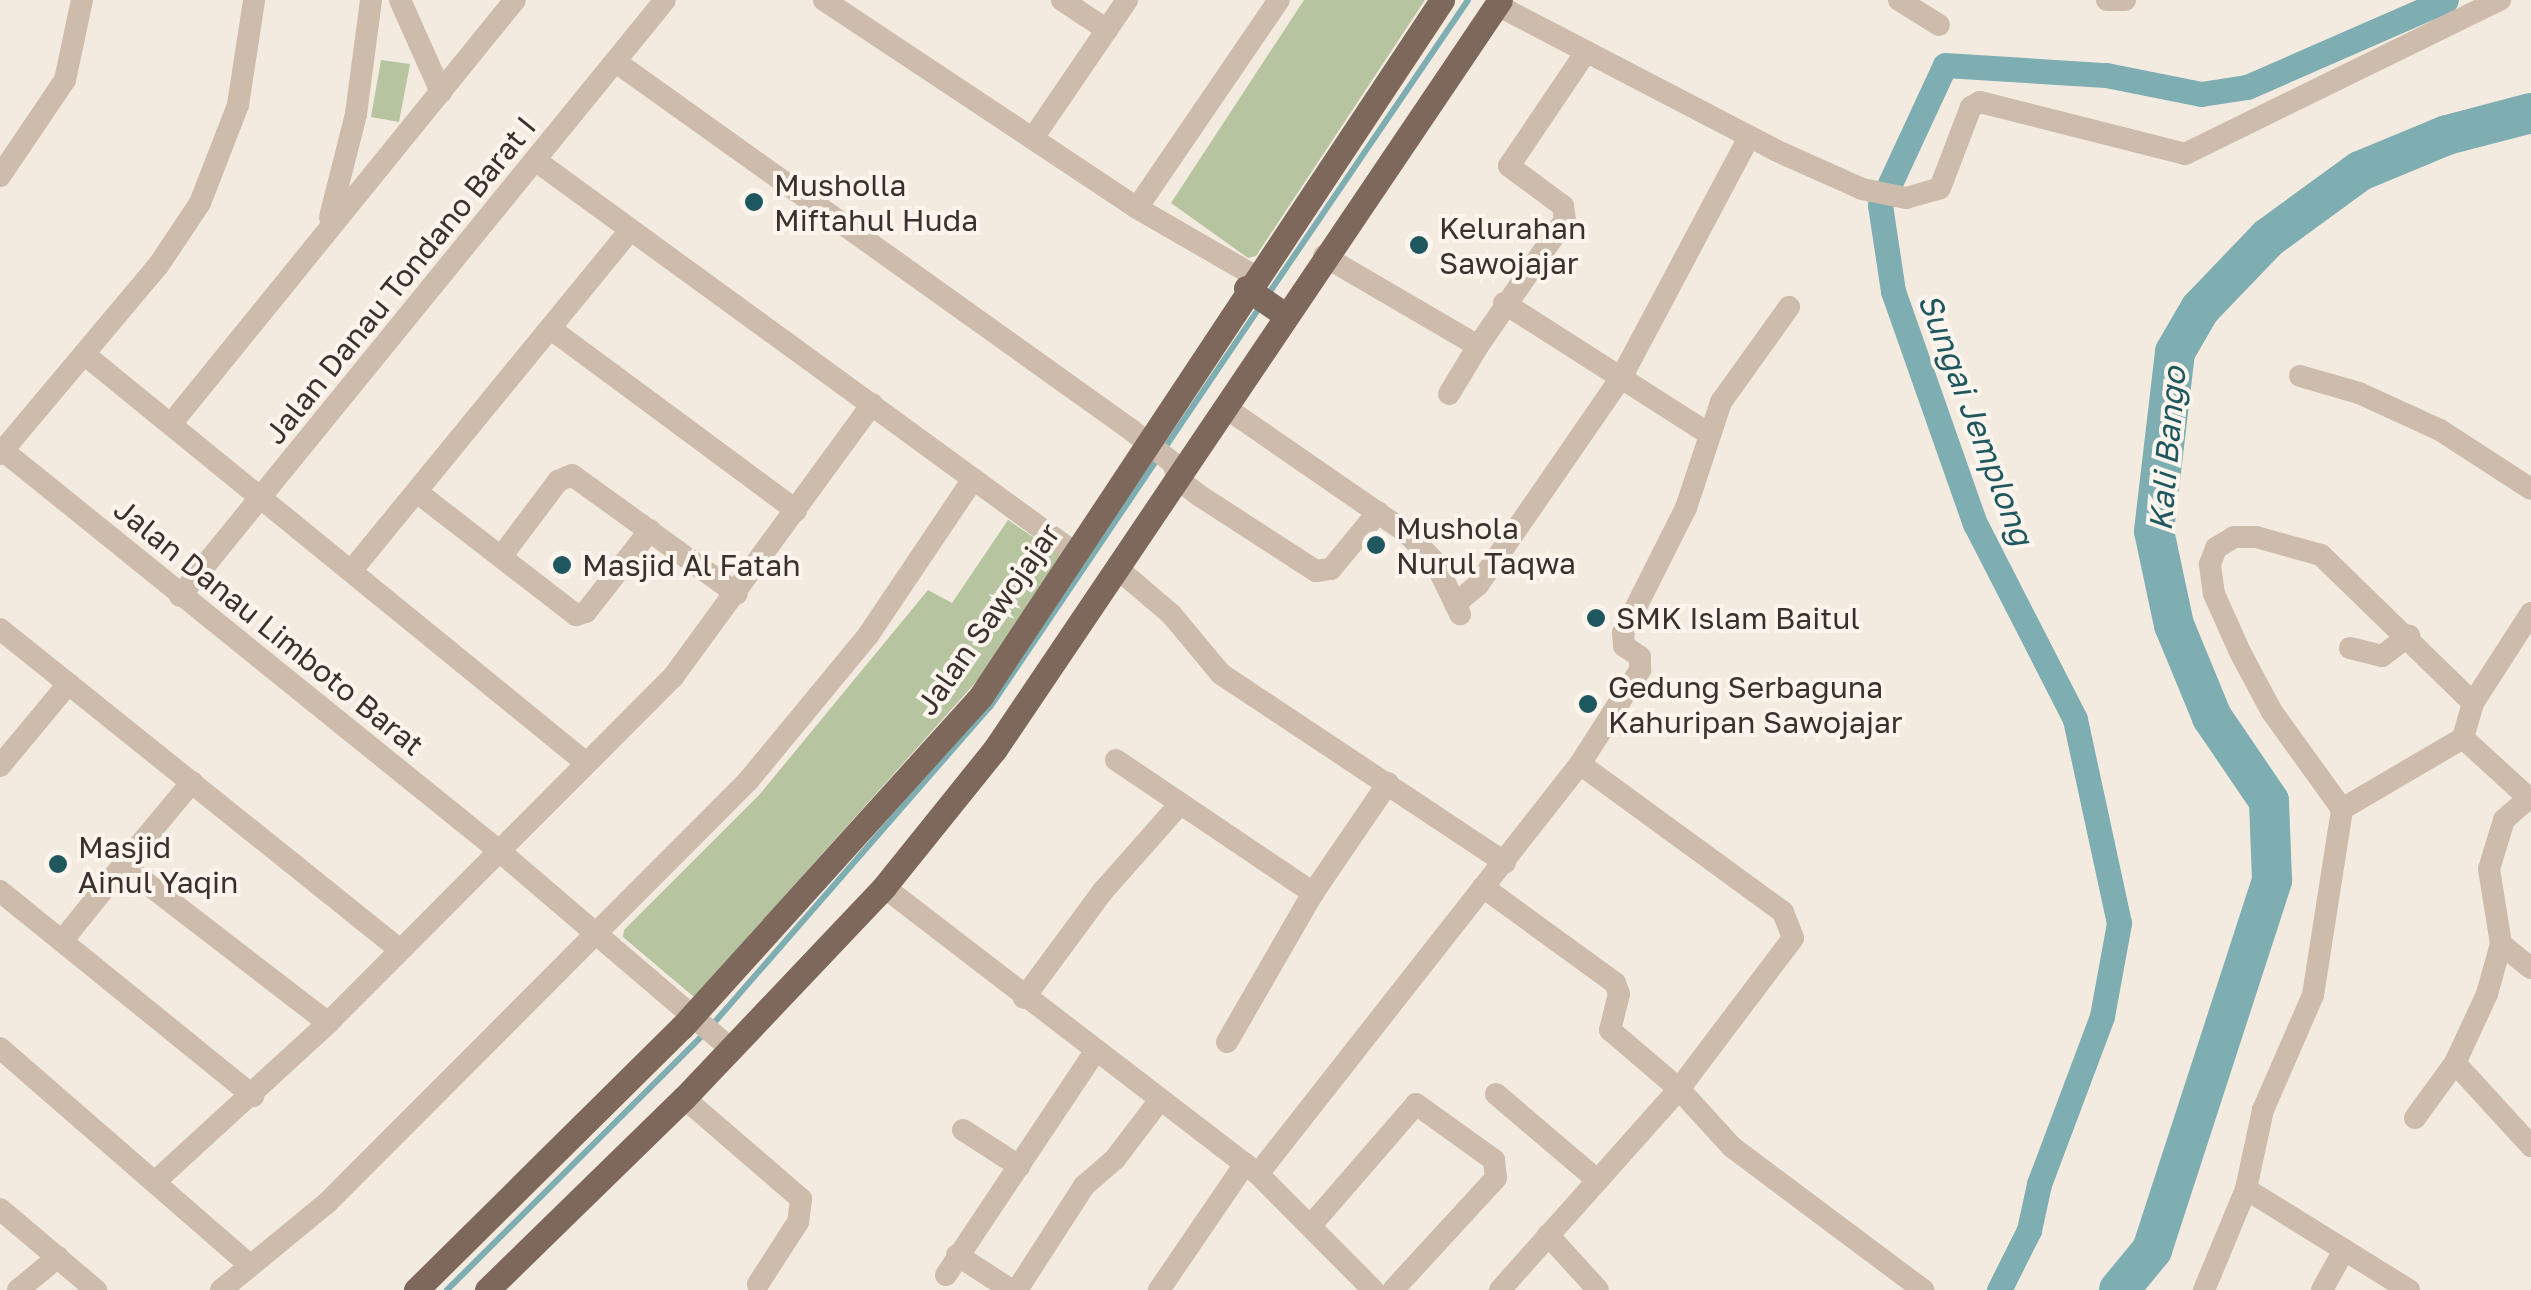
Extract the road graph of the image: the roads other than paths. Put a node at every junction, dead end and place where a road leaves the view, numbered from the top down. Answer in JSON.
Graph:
{"nodes":[{"id":1,"x":82,"y":0,"type":"edge"},
{"id":2,"x":254,"y":0,"type":"edge"},
{"id":3,"x":372,"y":0,"type":"edge"},
{"id":4,"x":400,"y":0,"type":"edge"},
{"id":5,"x":665,"y":0,"type":"edge"},
{"id":6,"x":824,"y":0,"type":"edge"},
{"id":7,"x":1062,"y":0,"type":"edge"},
{"id":8,"x":1127,"y":0,"type":"edge"},
{"id":9,"x":1279,"y":0,"type":"edge"},
{"id":10,"x":1442,"y":0,"type":"edge"},
{"id":11,"x":1899,"y":0,"type":"edge"},
{"id":12,"x":2107,"y":0,"type":"edge"},
{"id":13,"x":2125,"y":0,"type":"edge"},
{"id":14,"x":2500,"y":0,"type":"edge"},
{"id":15,"x":1498,"y":2,"type":"edge"},
{"id":16,"x":503,"y":6,"type":"edge"},
{"id":17,"x":1939,"y":25,"type":"dead end"},
{"id":18,"x":1106,"y":30,"type":"junction"},
{"id":19,"x":1586,"y":52,"type":"junction"},
{"id":20,"x":616,"y":62,"type":"junction"},
{"id":21,"x":440,"y":92,"type":"junction"},
{"id":22,"x":1750,"y":137,"type":"junction"},
{"id":23,"x":1033,"y":138,"type":"junction"},
{"id":24,"x":535,"y":160,"type":"junction"},
{"id":25,"x":0,"y":176,"type":"edge"},
{"id":26,"x":1138,"y":208,"type":"junction"},
{"id":27,"x":326,"y":230,"type":"junction"},
{"id":28,"x":630,"y":230,"type":"junction"},
{"id":29,"x":1324,"y":256,"type":"junction"},
{"id":30,"x":1264,"y":297,"type":"junction"},
{"id":31,"x":1504,"y":303,"type":"junction"},
{"id":32,"x":1789,"y":307,"type":"dead end"},
{"id":33,"x":550,"y":329,"type":"junction"},
{"id":34,"x":1478,"y":346,"type":"junction"},
{"id":35,"x":84,"y":354,"type":"junction"},
{"id":36,"x":2300,"y":376,"type":"dead end"},
{"id":37,"x":1621,"y":378,"type":"junction"},
{"id":38,"x":1449,"y":394,"type":"dead end"},
{"id":39,"x":872,"y":404,"type":"junction"},
{"id":40,"x":1226,"y":408,"type":"junction"},
{"id":41,"x":171,"y":424,"type":"junction"},
{"id":42,"x":1707,"y":433,"type":"junction"},
{"id":43,"x":1148,"y":445,"type":"junction"},
{"id":44,"x":1,"y":451,"type":"edge"},
{"id":45,"x":1175,"y":471,"type":"junction"},
{"id":46,"x":973,"y":479,"type":"junction"},
{"id":47,"x":2531,"y":488,"type":"edge"},
{"id":48,"x":418,"y":493,"type":"junction"},
{"id":49,"x":262,"y":496,"type":"junction"},
{"id":50,"x":796,"y":510,"type":"junction"},
{"id":51,"x":1378,"y":512,"type":"junction"},
{"id":52,"x":650,"y":530,"type":"junction"},
{"id":53,"x":1075,"y":553,"type":"junction"},
{"id":54,"x":501,"y":557,"type":"junction"},
{"id":55,"x":1118,"y":569,"type":"junction"},
{"id":56,"x":352,"y":570,"type":"junction"},
{"id":57,"x":737,"y":594,"type":"junction"},
{"id":58,"x":180,"y":596,"type":"junction"},
{"id":59,"x":1063,"y":608,"type":"junction"},
{"id":60,"x":2531,"y":614,"type":"edge"},
{"id":61,"x":0,"y":629,"type":"edge"},
{"id":62,"x":2408,"y":636,"type":"junction"},
{"id":63,"x":2350,"y":648,"type":"dead end"},
{"id":64,"x":68,"y":684,"type":"junction"},
{"id":65,"x":2473,"y":703,"type":"junction"},
{"id":66,"x":2463,"y":738,"type":"junction"},
{"id":67,"x":1116,"y":760,"type":"dead end"},
{"id":68,"x":585,"y":762,"type":"junction"},
{"id":69,"x":1580,"y":764,"type":"junction"},
{"id":70,"x":0,"y":766,"type":"edge"},
{"id":71,"x":192,"y":782,"type":"junction"},
{"id":72,"x":1388,"y":783,"type":"junction"},
{"id":73,"x":2530,"y":799,"type":"edge"},
{"id":74,"x":1180,"y":804,"type":"junction"},
{"id":75,"x":2342,"y":809,"type":"junction"},
{"id":76,"x":498,"y":850,"type":"junction"},
{"id":77,"x":1505,"y":863,"type":"junction"},
{"id":78,"x":123,"y":865,"type":"junction"},
{"id":79,"x":884,"y":887,"type":"junction"},
{"id":80,"x":1484,"y":887,"type":"junction"},
{"id":81,"x":0,"y":891,"type":"edge"},
{"id":82,"x":1313,"y":893,"type":"junction"},
{"id":83,"x":598,"y":934,"type":"junction"},
{"id":84,"x":62,"y":941,"type":"junction"},
{"id":85,"x":2501,"y":944,"type":"junction"},
{"id":86,"x":400,"y":949,"type":"junction"},
{"id":87,"x":2531,"y":968,"type":"edge"},
{"id":88,"x":1024,"y":998,"type":"junction"},
{"id":89,"x":328,"y":1023,"type":"junction"},
{"id":90,"x":711,"y":1030,"type":"junction"},
{"id":91,"x":1227,"y":1042,"type":"dead end"},
{"id":92,"x":0,"y":1048,"type":"edge"},
{"id":93,"x":1094,"y":1053,"type":"junction"},
{"id":94,"x":2454,"y":1063,"type":"junction"},
{"id":95,"x":1679,"y":1089,"type":"junction"},
{"id":96,"x":1496,"y":1094,"type":"dead end"},
{"id":97,"x":253,"y":1096,"type":"junction"},
{"id":98,"x":684,"y":1098,"type":"junction"},
{"id":99,"x":1159,"y":1101,"type":"junction"},
{"id":100,"x":2415,"y":1118,"type":"dead end"},
{"id":101,"x":963,"y":1130,"type":"dead end"},
{"id":102,"x":2531,"y":1146,"type":"edge"},
{"id":103,"x":1018,"y":1166,"type":"junction"},
{"id":104,"x":1251,"y":1168,"type":"junction"},
{"id":105,"x":158,"y":1179,"type":"junction"},
{"id":106,"x":1596,"y":1179,"type":"junction"},
{"id":107,"x":2246,"y":1189,"type":"junction"},
{"id":108,"x":0,"y":1210,"type":"edge"},
{"id":109,"x":1313,"y":1223,"type":"junction"},
{"id":110,"x":1548,"y":1235,"type":"junction"},
{"id":111,"x":2344,"y":1250,"type":"junction"},
{"id":112,"x":58,"y":1257,"type":"junction"},
{"id":113,"x":250,"y":1265,"type":"junction"},
{"id":114,"x":760,"y":1288,"type":"edge"},
{"id":115,"x":18,"y":1290,"type":"edge"},
{"id":116,"x":96,"y":1290,"type":"edge"},
{"id":117,"x":221,"y":1290,"type":"edge"},
{"id":118,"x":416,"y":1290,"type":"edge"},
{"id":119,"x":487,"y":1290,"type":"edge"},
{"id":120,"x":1014,"y":1290,"type":"edge"},
{"id":121,"x":1159,"y":1290,"type":"edge"},
{"id":122,"x":1373,"y":1290,"type":"edge"},
{"id":123,"x":1393,"y":1290,"type":"edge"},
{"id":124,"x":1500,"y":1290,"type":"edge"},
{"id":125,"x":1598,"y":1290,"type":"edge"},
{"id":126,"x":1923,"y":1290,"type":"edge"},
{"id":127,"x":2204,"y":1290,"type":"edge"},
{"id":128,"x":2322,"y":1290,"type":"edge"},
{"id":129,"x":2409,"y":1290,"type":"edge"}],
"edges":[{"from":1,"to":25,"type":"street"},
{"from":2,"to":35,"type":"street"},
{"from":3,"to":27,"type":"street"},
{"from":4,"to":21,"type":"street"},
{"from":5,"to":20,"type":"street","name":"Jalan Danau Tondano Barat I"},
{"from":6,"to":23,"type":"street"},
{"from":7,"to":18,"type":"street"},
{"from":8,"to":18,"type":"street"},
{"from":9,"to":26,"type":"street"},
{"from":10,"to":30,"type":"main road","name":"Jalan Sawojajar"},
{"from":11,"to":17,"type":"street"},
{"from":12,"to":13,"type":"street"},
{"from":14,"to":22,"type":"street"},
{"from":15,"to":19,"type":"street"},
{"from":15,"to":29,"type":"main road","name":"Jalan Sawojajar"},
{"from":16,"to":21,"type":"street"},
{"from":18,"to":23,"type":"street"},
{"from":19,"to":22,"type":"street"},
{"from":19,"to":31,"type":"street"},
{"from":20,"to":24,"type":"street","name":"Jalan Danau Tondano Barat I"},
{"from":20,"to":43,"type":"street"},
{"from":21,"to":27,"type":"street"},
{"from":22,"to":37,"type":"street"},
{"from":23,"to":26,"type":"street"},
{"from":24,"to":28,"type":"street"},
{"from":24,"to":49,"type":"street","name":"Jalan Danau Tondano Barat I"},
{"from":26,"to":30,"type":"street"},
{"from":27,"to":41,"type":"street"},
{"from":28,"to":33,"type":"street"},
{"from":28,"to":39,"type":"street"},
{"from":29,"to":30,"type":"main road","name":"Jalan Sawojajar"},
{"from":29,"to":34,"type":"street"},
{"from":30,"to":40,"type":"main road","name":"Jalan Sawojajar"},
{"from":30,"to":43,"type":"main road","name":"Jalan Sawojajar"},
{"from":31,"to":34,"type":"street"},
{"from":31,"to":37,"type":"street"},
{"from":32,"to":42,"type":"street"},
{"from":33,"to":48,"type":"street"},
{"from":33,"to":50,"type":"street"},
{"from":34,"to":38,"type":"street"},
{"from":35,"to":41,"type":"street"},
{"from":35,"to":44,"type":"street"},
{"from":36,"to":47,"type":"street"},
{"from":37,"to":42,"type":"street"},
{"from":37,"to":51,"type":"street"},
{"from":39,"to":46,"type":"street"},
{"from":39,"to":50,"type":"street"},
{"from":40,"to":45,"type":"main road","name":"Jalan Sawojajar"},
{"from":40,"to":51,"type":"street"},
{"from":41,"to":49,"type":"street"},
{"from":42,"to":69,"type":"street"},
{"from":43,"to":45,"type":"street"},
{"from":43,"to":53,"type":"main road","name":"Jalan Sawojajar"},
{"from":44,"to":58,"type":"street","name":"Jalan Danau Limboto Barat"},
{"from":45,"to":51,"type":"street"},
{"from":45,"to":55,"type":"main road","name":"Jalan Sawojajar"},
{"from":46,"to":53,"type":"street"},
{"from":46,"to":83,"type":"street"},
{"from":48,"to":54,"type":"street"},
{"from":48,"to":56,"type":"street"},
{"from":49,"to":56,"type":"street"},
{"from":49,"to":58,"type":"street","name":"Jalan Danau Tondano Barat I"},
{"from":50,"to":57,"type":"street"},
{"from":52,"to":54,"type":"street"},
{"from":52,"to":54,"type":"street"},
{"from":52,"to":57,"type":"street"},
{"from":53,"to":59,"type":"main road","name":"Jalan Sawojajar"},
{"from":55,"to":59,"type":"main road","name":"Jalan Sawojajar"},
{"from":55,"to":72,"type":"street"},
{"from":56,"to":68,"type":"street"},
{"from":57,"to":68,"type":"street"},
{"from":58,"to":76,"type":"street","name":"Jalan Danau Limboto Barat"},
{"from":59,"to":79,"type":"main road","name":"Jalan Sawojajar"},
{"from":59,"to":90,"type":"main road","name":"Jalan Sawojajar"},
{"from":60,"to":65,"type":"street"},
{"from":61,"to":64,"type":"street"},
{"from":62,"to":63,"type":"street"},
{"from":62,"to":65,"type":"street"},
{"from":62,"to":75,"type":"street"},
{"from":64,"to":70,"type":"street"},
{"from":64,"to":71,"type":"street"},
{"from":65,"to":66,"type":"street"},
{"from":66,"to":73,"type":"street"},
{"from":66,"to":75,"type":"street"},
{"from":67,"to":74,"type":"street"},
{"from":68,"to":76,"type":"street"},
{"from":69,"to":77,"type":"street"},
{"from":69,"to":95,"type":"street"},
{"from":71,"to":78,"type":"street"},
{"from":71,"to":86,"type":"street"},
{"from":72,"to":77,"type":"street"},
{"from":72,"to":82,"type":"street"},
{"from":73,"to":85,"type":"street"},
{"from":74,"to":82,"type":"street"},
{"from":74,"to":88,"type":"street"},
{"from":75,"to":107,"type":"street"},
{"from":76,"to":83,"type":"street","name":"Jalan Danau Limboto Barat"},
{"from":76,"to":86,"type":"street"},
{"from":77,"to":80,"type":"street"},
{"from":78,"to":84,"type":"street"},
{"from":78,"to":89,"type":"street"},
{"from":79,"to":88,"type":"street"},
{"from":79,"to":90,"type":"main road","name":"Jalan Sawojajar"},
{"from":80,"to":95,"type":"street"},
{"from":80,"to":104,"type":"street"},
{"from":81,"to":84,"type":"street"},
{"from":82,"to":91,"type":"street"},
{"from":83,"to":90,"type":"street","name":"Jalan Danau Limboto Barat"},
{"from":83,"to":113,"type":"street"},
{"from":84,"to":97,"type":"street"},
{"from":85,"to":87,"type":"street"},
{"from":85,"to":94,"type":"street"},
{"from":86,"to":89,"type":"street"},
{"from":88,"to":93,"type":"street"},
{"from":89,"to":97,"type":"street"},
{"from":90,"to":98,"type":"main road","name":"Jalan Sawojajar"},
{"from":90,"to":118,"type":"main road","name":"Jalan Sawojajar"},
{"from":92,"to":105,"type":"street"},
{"from":93,"to":99,"type":"street"},
{"from":93,"to":103,"type":"street"},
{"from":94,"to":100,"type":"street"},
{"from":94,"to":102,"type":"street"},
{"from":95,"to":106,"type":"street"},
{"from":95,"to":126,"type":"street"},
{"from":96,"to":106,"type":"street"},
{"from":97,"to":105,"type":"street"},
{"from":98,"to":114,"type":"street"},
{"from":98,"to":119,"type":"main road","name":"Jalan Sawojajar"},
{"from":99,"to":104,"type":"street"},
{"from":99,"to":120,"type":"street"},
{"from":101,"to":103,"type":"street"},
{"from":103,"to":120,"type":"street"},
{"from":104,"to":109,"type":"street"},
{"from":104,"to":121,"type":"street"},
{"from":105,"to":113,"type":"street"},
{"from":106,"to":110,"type":"street"},
{"from":107,"to":111,"type":"street"},
{"from":107,"to":127,"type":"street"},
{"from":108,"to":112,"type":"street"},
{"from":109,"to":122,"type":"street"},
{"from":109,"to":123,"type":"street"},
{"from":110,"to":124,"type":"street"},
{"from":110,"to":125,"type":"street"},
{"from":111,"to":128,"type":"street"},
{"from":111,"to":129,"type":"street"},
{"from":112,"to":115,"type":"street"},
{"from":112,"to":116,"type":"street"},
{"from":113,"to":117,"type":"street"}]}
